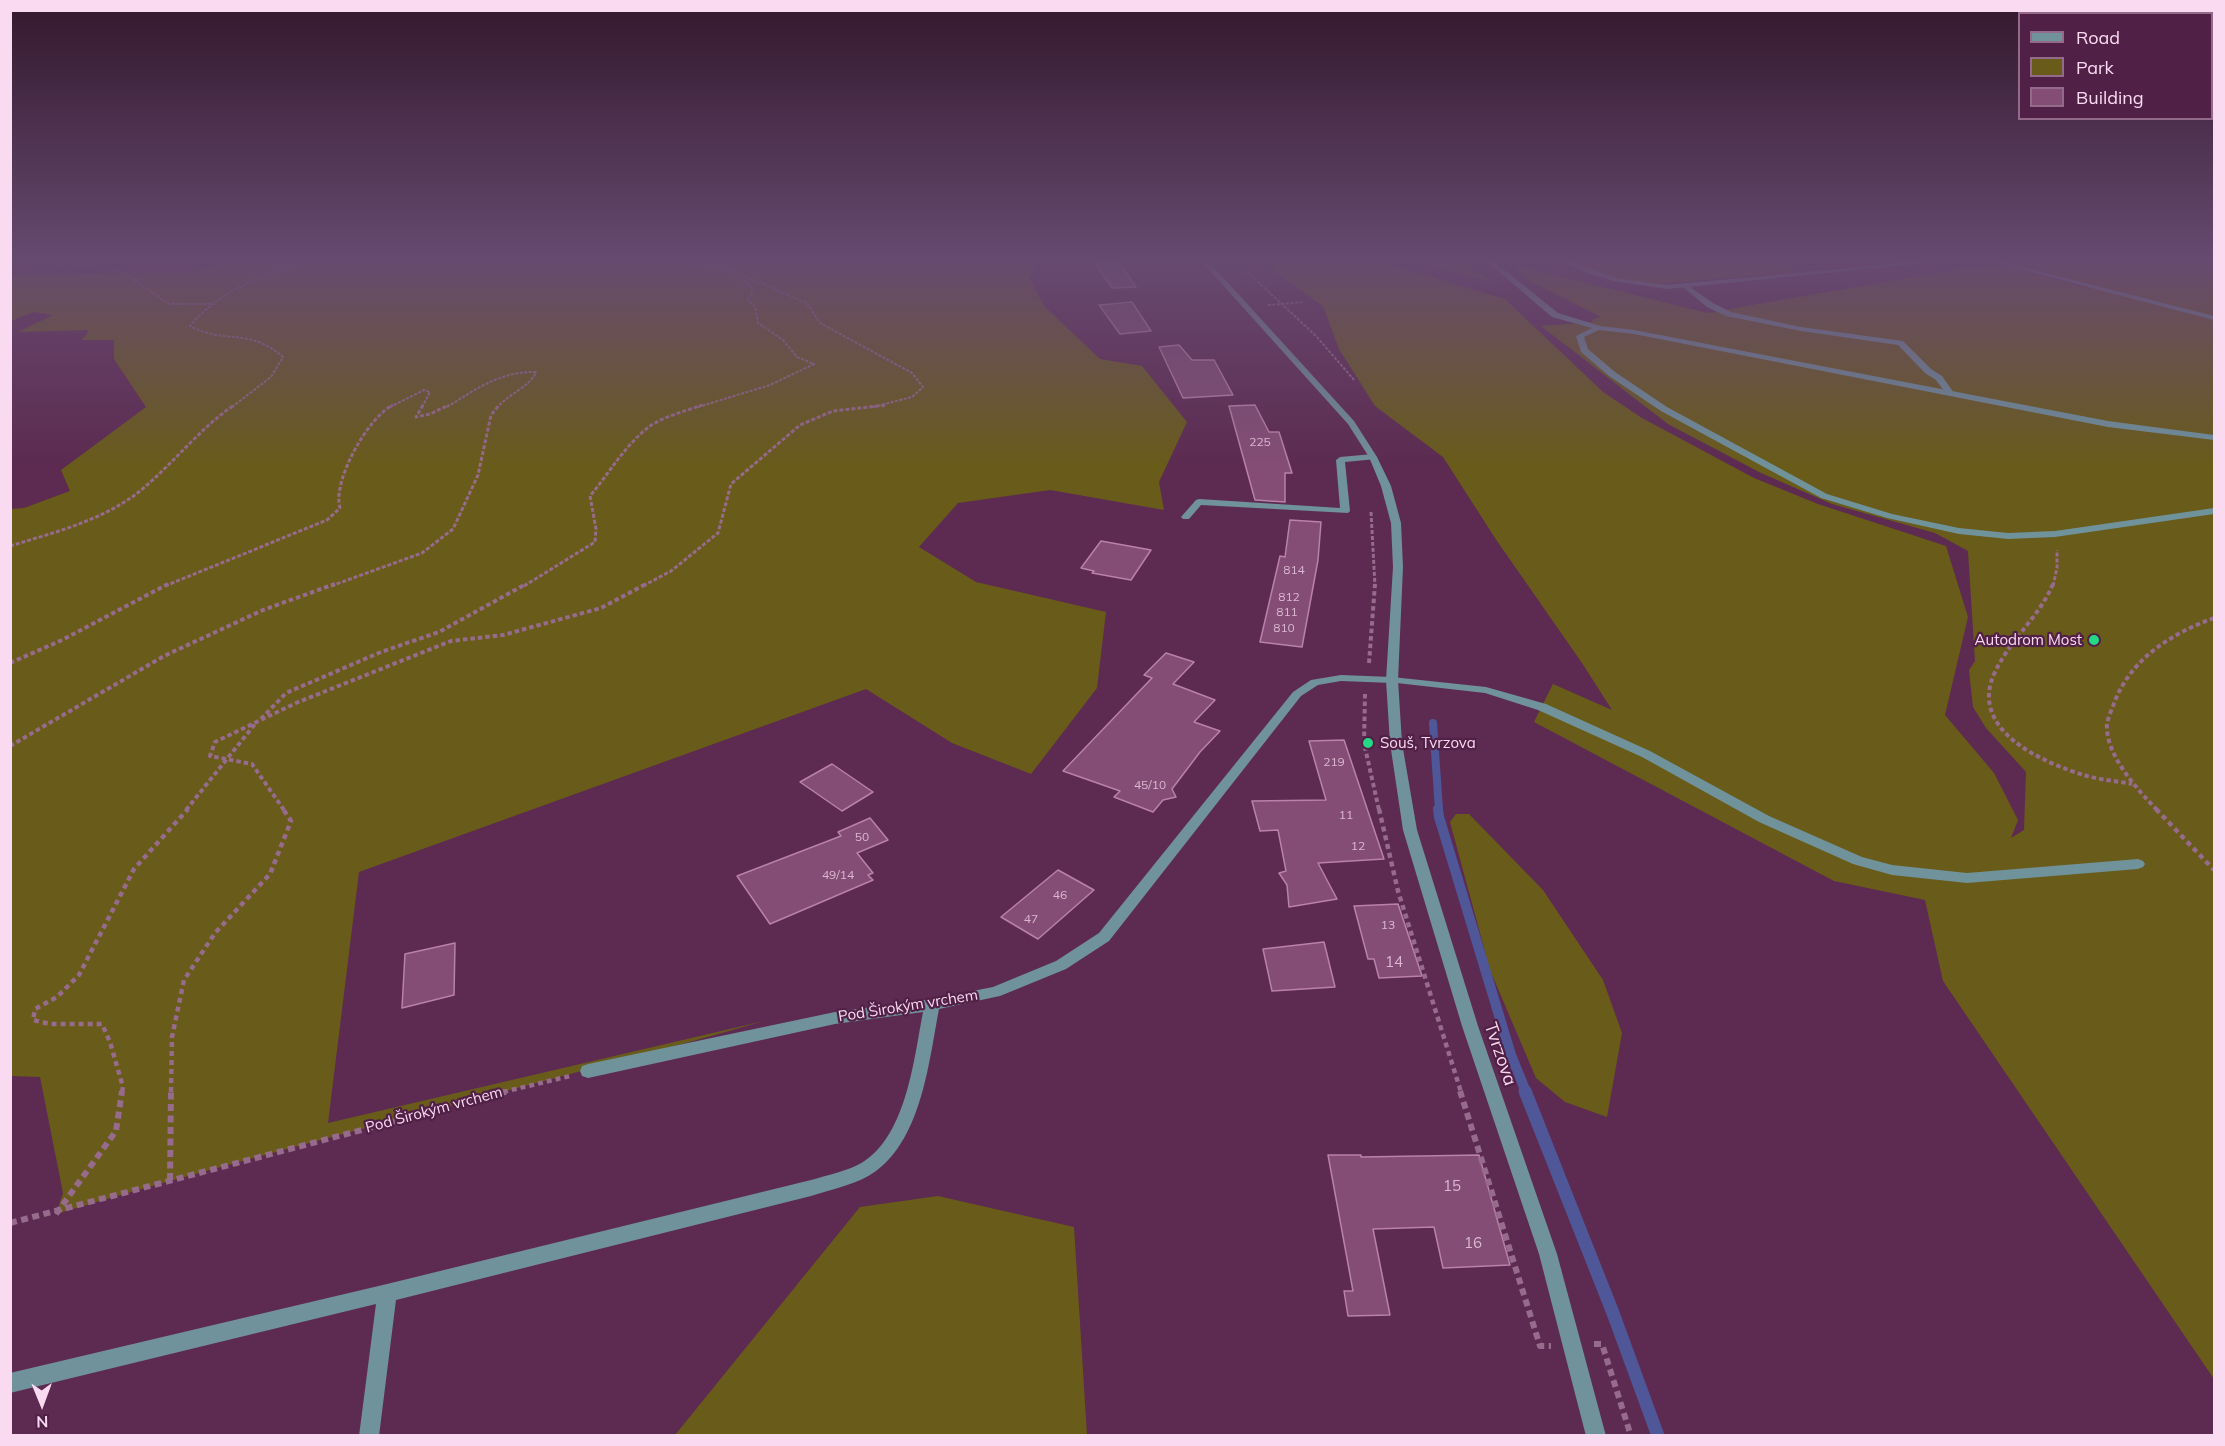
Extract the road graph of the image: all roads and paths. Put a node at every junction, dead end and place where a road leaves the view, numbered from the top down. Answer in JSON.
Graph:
{"nodes":[{"id":1,"x":196,"y":330,"type":"edge"},
{"id":2,"x":769,"y":330,"type":"edge"},
{"id":3,"x":835,"y":330,"type":"edge"},
{"id":4,"x":1267,"y":330,"type":"edge"},
{"id":5,"x":1308,"y":330,"type":"edge"},
{"id":6,"x":1593,"y":330,"type":"edge"},
{"id":7,"x":1621,"y":330,"type":"edge"},
{"id":8,"x":1811,"y":330,"type":"edge"},
{"id":9,"x":1355,"y":381,"type":"dead end"},
{"id":10,"x":1950,"y":393,"type":"junction"},
{"id":11,"x":2214,"y":438,"type":"edge"},
{"id":12,"x":1373,"y":457,"type":"junction"},
{"id":13,"x":2214,"y":511,"type":"edge"},
{"id":14,"x":1186,"y":516,"type":"dead end"},
{"id":15,"x":2055,"y":534,"type":"junction"},
{"id":16,"x":10,"y":546,"type":"edge"},
{"id":17,"x":2214,"y":618,"type":"edge"},
{"id":18,"x":10,"y":663,"type":"edge"},
{"id":19,"x":1392,"y":680,"type":"junction"},
{"id":20,"x":258,"y":721,"type":"junction"},
{"id":21,"x":10,"y":746,"type":"edge"},
{"id":22,"x":229,"y":759,"type":"junction"},
{"id":23,"x":2132,"y":784,"type":"junction"},
{"id":24,"x":2139,"y":864,"type":"dead end"},
{"id":25,"x":2214,"y":870,"type":"edge"},
{"id":26,"x":932,"y":1005,"type":"junction"},
{"id":27,"x":588,"y":1071,"type":"joint"},
{"id":28,"x":170,"y":1180,"type":"junction"},
{"id":29,"x":56,"y":1214,"type":"junction"},
{"id":30,"x":10,"y":1223,"type":"edge"},
{"id":31,"x":387,"y":1293,"type":"junction"},
{"id":32,"x":10,"y":1383,"type":"edge"},
{"id":33,"x":369,"y":1436,"type":"edge"},
{"id":34,"x":1596,"y":1436,"type":"edge"}],
"edges":[{"from":1,"to":16,"type":"path"},
{"from":2,"to":20,"type":"path"},
{"from":3,"to":20,"type":"path"},
{"from":4,"to":12,"type":"street"},
{"from":5,"to":9,"type":"path"},
{"from":6,"to":15,"type":"street"},
{"from":7,"to":10,"type":"street"},
{"from":8,"to":10,"type":"street"},
{"from":10,"to":11,"type":"street"},
{"from":12,"to":14,"type":"street"},
{"from":12,"to":19,"type":"street"},
{"from":13,"to":15,"type":"street"},
{"from":15,"to":23,"type":"path"},
{"from":17,"to":23,"type":"path"},
{"from":18,"to":21,"type":"path"},
{"from":19,"to":24,"type":"street","name":"Pod Širokým vrchem"},
{"from":19,"to":26,"type":"street","name":"Pod Širokým vrchem"},
{"from":19,"to":34,"type":"street","name":"Tvrzova"},
{"from":20,"to":22,"type":"path"},
{"from":20,"to":22,"type":"path"},
{"from":22,"to":28,"type":"path"},
{"from":22,"to":29,"type":"path"},
{"from":23,"to":25,"type":"path"},
{"from":26,"to":27,"type":"street","name":"Pod Širokým vrchem"},
{"from":26,"to":31,"type":"street"},
{"from":27,"to":28,"type":"path","name":"Pod Širokým vrchem"},
{"from":28,"to":29,"type":"path","name":"Pod Širokým vrchem"},
{"from":29,"to":30,"type":"path","name":"Pod Širokým vrchem"},
{"from":31,"to":32,"type":"street"},
{"from":31,"to":33,"type":"street"}]}
